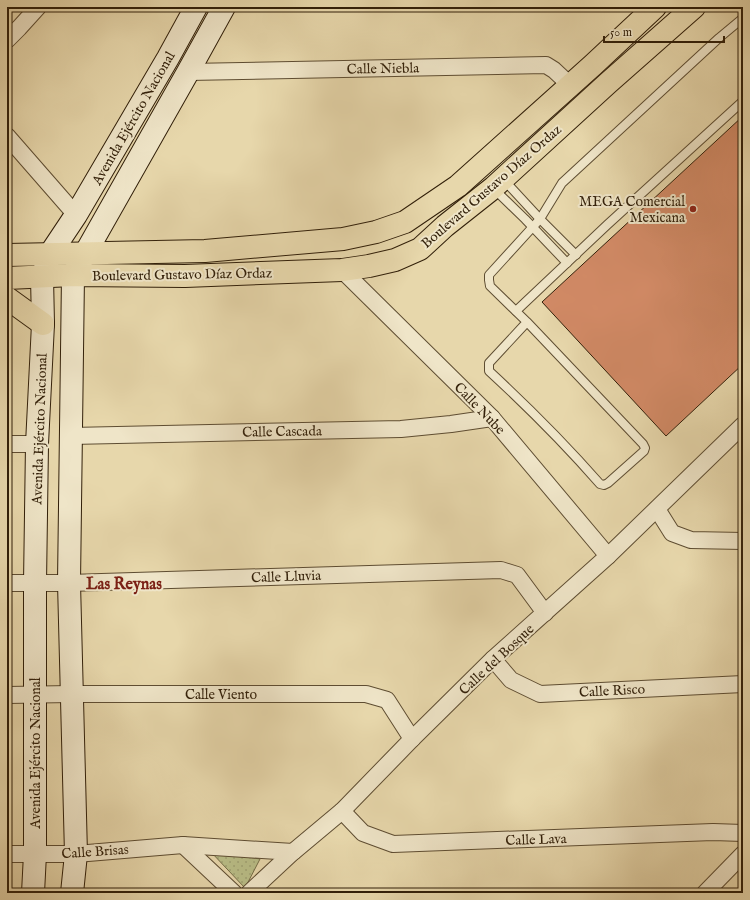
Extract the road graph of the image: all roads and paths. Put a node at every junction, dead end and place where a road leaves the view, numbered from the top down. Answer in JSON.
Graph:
{"nodes":[{"id":1,"x":38,"y":7,"type":"edge"},
{"id":2,"x":196,"y":7,"type":"edge"},
{"id":3,"x":224,"y":7,"type":"edge"},
{"id":4,"x":654,"y":7,"type":"edge"},
{"id":5,"x":694,"y":7,"type":"edge"},
{"id":6,"x":743,"y":18,"type":"edge"},
{"id":7,"x":7,"y":40,"type":"edge"},
{"id":8,"x":188,"y":72,"type":"junction"},
{"id":9,"x":570,"y":85,"type":"junction"},
{"id":10,"x":743,"y":101,"type":"edge"},
{"id":11,"x":7,"y":136,"type":"edge"},
{"id":12,"x":498,"y":184,"type":"junction"},
{"id":13,"x":76,"y":215,"type":"junction"},
{"id":14,"x":540,"y":219,"type":"junction"},
{"id":15,"x":533,"y":228,"type":"junction"},
{"id":16,"x":85,"y":253,"type":"junction"},
{"id":17,"x":50,"y":254,"type":"junction"},
{"id":18,"x":7,"y":255,"type":"edge"},
{"id":19,"x":576,"y":255,"type":"junction"},
{"id":20,"x":567,"y":263,"type":"junction"},
{"id":21,"x":342,"y":270,"type":"junction"},
{"id":22,"x":73,"y":276,"type":"junction"},
{"id":23,"x":42,"y":277,"type":"junction"},
{"id":24,"x":7,"y":278,"type":"edge"},
{"id":25,"x":7,"y":298,"type":"edge"},
{"id":26,"x":516,"y":311,"type":"junction"},
{"id":27,"x":527,"y":322,"type":"junction"},
{"id":28,"x":43,"y":324,"type":"junction"},
{"id":29,"x":492,"y":418,"type":"junction"},
{"id":30,"x":743,"y":425,"type":"edge"},
{"id":31,"x":71,"y":436,"type":"junction"},
{"id":32,"x":7,"y":444,"type":"edge"},
{"id":33,"x":37,"y":444,"type":"junction"},
{"id":34,"x":656,"y":509,"type":"junction"},
{"id":35,"x":743,"y":541,"type":"edge"},
{"id":36,"x":608,"y":556,"type":"junction"},
{"id":37,"x":7,"y":583,"type":"edge"},
{"id":38,"x":35,"y":583,"type":"junction"},
{"id":39,"x":69,"y":583,"type":"junction"},
{"id":40,"x":545,"y":613,"type":"junction"},
{"id":41,"x":493,"y":659,"type":"junction"},
{"id":42,"x":743,"y":684,"type":"edge"},
{"id":43,"x":35,"y":694,"type":"junction"},
{"id":44,"x":71,"y":694,"type":"junction"},
{"id":45,"x":7,"y":695,"type":"edge"},
{"id":46,"x":412,"y":739,"type":"junction"},
{"id":47,"x":342,"y":811,"type":"junction"},
{"id":48,"x":743,"y":833,"type":"edge"},
{"id":49,"x":183,"y":844,"type":"junction"},
{"id":50,"x":293,"y":852,"type":"junction"},
{"id":51,"x":7,"y":854,"type":"edge"},
{"id":52,"x":35,"y":854,"type":"junction"},
{"id":53,"x":76,"y":854,"type":"junction"},
{"id":54,"x":743,"y":854,"type":"edge"},
{"id":55,"x":33,"y":893,"type":"edge"},
{"id":56,"x":72,"y":893,"type":"edge"},
{"id":57,"x":234,"y":893,"type":"edge"},
{"id":58,"x":249,"y":893,"type":"edge"},
{"id":59,"x":705,"y":893,"type":"edge"}],
"edges":[{"from":1,"to":7,"type":"street"},
{"from":2,"to":13,"type":"main road","name":"Avenida Ejército Nacional"},
{"from":3,"to":8,"type":"main road","name":"Avenida Ejército Nacional"},
{"from":4,"to":9,"type":"main road","name":"Boulevard Gustavo Díaz Ordaz"},
{"from":5,"to":12,"type":"main road","name":"Boulevard Gustavo Díaz Ordaz"},
{"from":6,"to":14,"type":"lane"},
{"from":8,"to":9,"type":"street","name":"Calle Niebla"},
{"from":8,"to":16,"type":"main road","name":"Avenida Ejército Nacional"},
{"from":9,"to":16,"type":"main road","name":"Boulevard Gustavo Díaz Ordaz"},
{"from":10,"to":19,"type":"lane"},
{"from":11,"to":13,"type":"street"},
{"from":12,"to":14,"type":"lane"},
{"from":12,"to":15,"type":"lane"},
{"from":12,"to":21,"type":"main road","name":"Boulevard Gustavo Díaz Ordaz"},
{"from":13,"to":17,"type":"main road","name":"Avenida Ejército Nacional"},
{"from":14,"to":15,"type":"lane"},
{"from":14,"to":19,"type":"lane"},
{"from":15,"to":20,"type":"lane"},
{"from":15,"to":26,"type":"lane"},
{"from":16,"to":17,"type":"main road","name":"Boulevard Gustavo Díaz Ordaz"},
{"from":16,"to":22,"type":"main road","name":"Avenida Ejército Nacional"},
{"from":17,"to":18,"type":"main road","name":"Boulevard Gustavo Díaz Ordaz"},
{"from":17,"to":23,"type":"main road","name":"Avenida Ejército Nacional"},
{"from":19,"to":20,"type":"lane"},
{"from":20,"to":26,"type":"lane"},
{"from":21,"to":22,"type":"main road","name":"Boulevard Gustavo Díaz Ordaz"},
{"from":21,"to":29,"type":"street","name":"Calle Nube"},
{"from":22,"to":23,"type":"main road","name":"Boulevard Gustavo Díaz Ordaz"},
{"from":22,"to":31,"type":"main road","name":"Avenida Ejército Nacional"},
{"from":23,"to":24,"type":"main road","name":"Boulevard Gustavo Díaz Ordaz"},
{"from":23,"to":28,"type":"main road","name":"Avenida Ejército Nacional"},
{"from":25,"to":28,"type":"main road"},
{"from":26,"to":27,"type":"lane"},
{"from":27,"to":27,"type":"lane"},
{"from":28,"to":33,"type":"main road","name":"Avenida Ejército Nacional"},
{"from":29,"to":31,"type":"street","name":"Calle Cascada"},
{"from":29,"to":36,"type":"street","name":"Calle Nube"},
{"from":30,"to":34,"type":"street","name":"Calle del Bosque"},
{"from":31,"to":39,"type":"main road","name":"Avenida Ejército Nacional"},
{"from":32,"to":33,"type":"street"},
{"from":33,"to":38,"type":"main road","name":"Avenida Ejército Nacional"},
{"from":34,"to":35,"type":"street"},
{"from":34,"to":36,"type":"street","name":"Calle del Bosque"},
{"from":36,"to":40,"type":"street","name":"Calle del Bosque"},
{"from":37,"to":38,"type":"street","name":"Calle Lluvia"},
{"from":38,"to":39,"type":"street","name":"Calle Lluvia"},
{"from":38,"to":43,"type":"main road","name":"Avenida Ejército Nacional"},
{"from":39,"to":40,"type":"street","name":"Calle Lluvia"},
{"from":39,"to":44,"type":"main road","name":"Avenida Ejército Nacional"},
{"from":40,"to":41,"type":"street","name":"Calle del Bosque"},
{"from":41,"to":42,"type":"street","name":"Calle Risco"},
{"from":41,"to":46,"type":"street","name":"Calle del Bosque"},
{"from":43,"to":44,"type":"street","name":"Calle Viento"},
{"from":43,"to":45,"type":"street","name":"Calle Viento"},
{"from":43,"to":52,"type":"main road","name":"Avenida Ejército Nacional"},
{"from":44,"to":46,"type":"street","name":"Calle Viento"},
{"from":44,"to":53,"type":"main road","name":"Avenida Ejército Nacional"},
{"from":46,"to":47,"type":"street","name":"Calle del Bosque"},
{"from":47,"to":48,"type":"street","name":"Calle Lava"},
{"from":47,"to":50,"type":"street","name":"Calle del Bosque"},
{"from":49,"to":50,"type":"street","name":"Calle Brisas"},
{"from":49,"to":53,"type":"street","name":"Calle Brisas"},
{"from":49,"to":57,"type":"street"},
{"from":50,"to":58,"type":"street","name":"Calle del Bosque"},
{"from":51,"to":52,"type":"street","name":"Calle Brisas"},
{"from":52,"to":53,"type":"street","name":"Calle Brisas"},
{"from":52,"to":55,"type":"main road","name":"Avenida Ejército Nacional"},
{"from":53,"to":56,"type":"main road","name":"Avenida Ejército Nacional"},
{"from":54,"to":59,"type":"street"}]}
